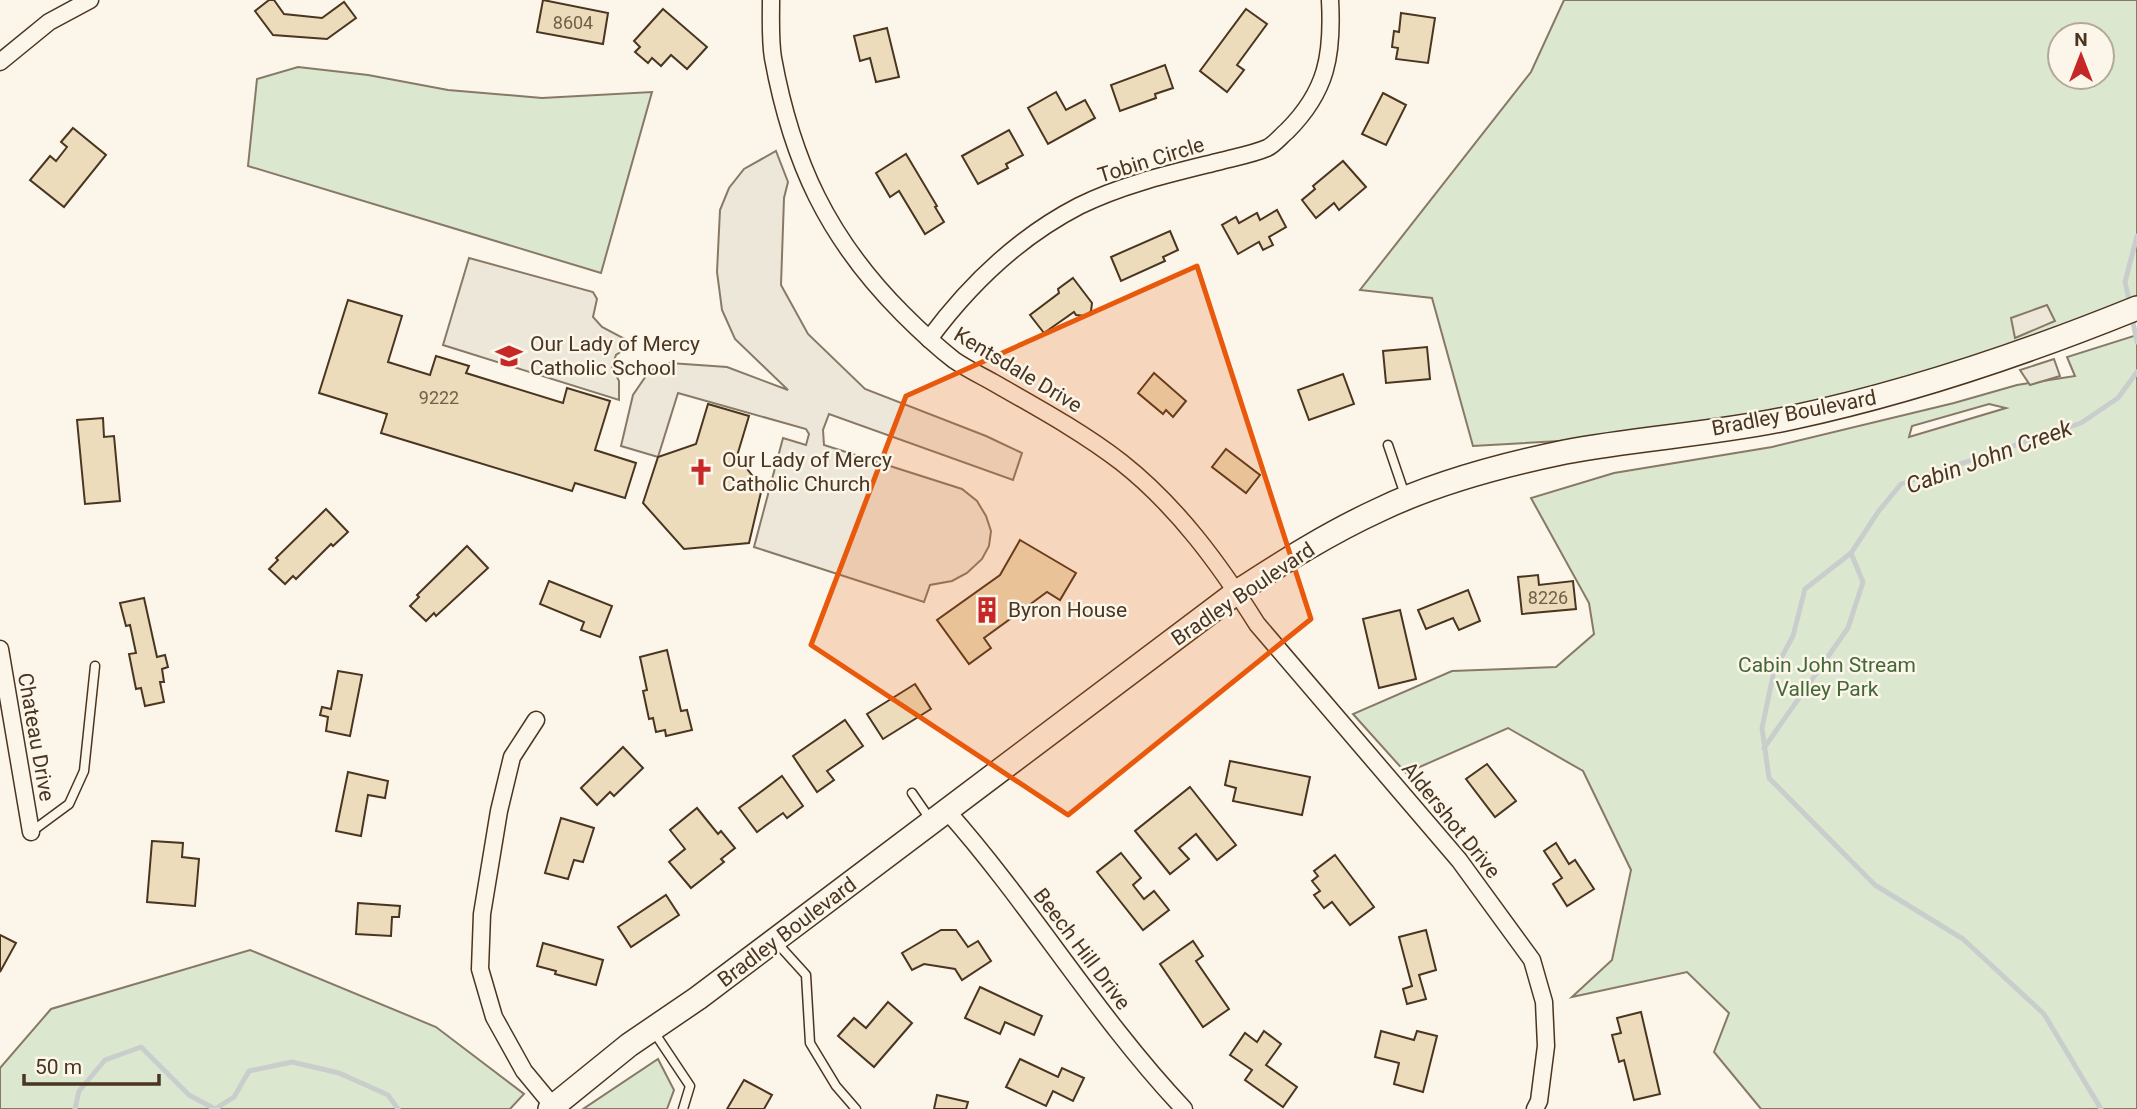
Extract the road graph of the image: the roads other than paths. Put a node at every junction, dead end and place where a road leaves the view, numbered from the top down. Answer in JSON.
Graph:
{"nodes":[{"id":1,"x":90,"y":0,"type":"edge"},
{"id":2,"x":771,"y":0,"type":"edge"},
{"id":3,"x":1330,"y":0,"type":"edge"},
{"id":4,"x":0,"y":62,"type":"edge"},
{"id":5,"x":2137,"y":308,"type":"edge"},
{"id":6,"x":929,"y":339,"type":"junction"},
{"id":7,"x":1388,"y":445,"type":"dead end"},
{"id":8,"x":1406,"y":499,"type":"junction"},
{"id":9,"x":1237,"y":593,"type":"junction"},
{"id":10,"x":0,"y":649,"type":"edge"},
{"id":11,"x":95,"y":666,"type":"dead end"},
{"id":12,"x":536,"y":720,"type":"dead end"},
{"id":13,"x":912,"y":793,"type":"dead end"},
{"id":14,"x":940,"y":818,"type":"junction"},
{"id":15,"x":31,"y":832,"type":"joint"},
{"id":16,"x":775,"y":941,"type":"junction"},
{"id":17,"x":652,"y":1029,"type":"junction"},
{"id":18,"x":551,"y":1108,"type":"edge"},
{"id":19,"x":683,"y":1109,"type":"edge"},
{"id":20,"x":856,"y":1109,"type":"edge"},
{"id":21,"x":1184,"y":1109,"type":"edge"},
{"id":22,"x":1535,"y":1109,"type":"edge"}],
"edges":[{"from":1,"to":4,"type":"street"},
{"from":2,"to":6,"type":"street","name":"Kentsdale Drive"},
{"from":3,"to":6,"type":"street","name":"Tobin Circle"},
{"from":5,"to":8,"type":"main road","name":"Bradley Boulevard"},
{"from":6,"to":9,"type":"street","name":"Kentsdale Drive"},
{"from":7,"to":8,"type":"lane"},
{"from":8,"to":9,"type":"main road","name":"Bradley Boulevard"},
{"from":9,"to":14,"type":"main road","name":"Bradley Boulevard"},
{"from":9,"to":22,"type":"street","name":"Aldershot Drive"},
{"from":10,"to":15,"type":"street","name":"Chateau Drive"},
{"from":11,"to":15,"type":"lane"},
{"from":12,"to":18,"type":"street"},
{"from":13,"to":14,"type":"lane"},
{"from":14,"to":16,"type":"main road","name":"Bradley Boulevard"},
{"from":14,"to":21,"type":"street","name":"Beech Hill Drive"},
{"from":16,"to":17,"type":"main road","name":"Bradley Boulevard"},
{"from":16,"to":20,"type":"lane"},
{"from":17,"to":18,"type":"main road","name":"Bradley Boulevard"},
{"from":17,"to":19,"type":"lane"}]}
